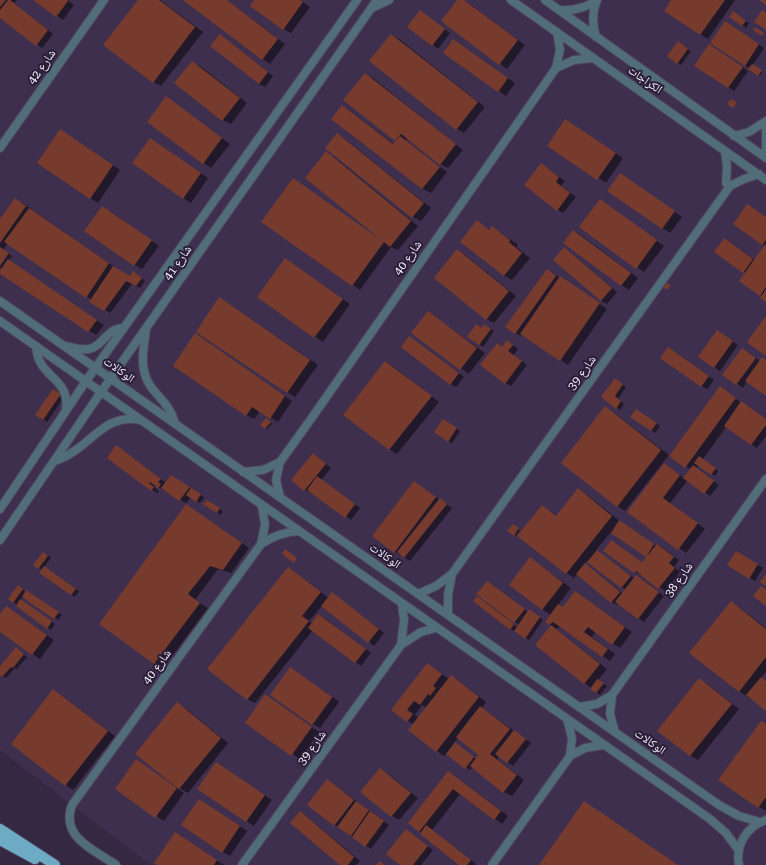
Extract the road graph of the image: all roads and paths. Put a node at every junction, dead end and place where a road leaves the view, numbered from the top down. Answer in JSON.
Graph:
{"nodes":[{"id":1,"x":104,"y":0,"type":"edge"},
{"id":2,"x":357,"y":0,"type":"edge"},
{"id":3,"x":377,"y":0,"type":"edge"},
{"id":4,"x":389,"y":0,"type":"edge"},
{"id":5,"x":511,"y":0,"type":"edge"},
{"id":6,"x":545,"y":0,"type":"edge"},
{"id":7,"x":597,"y":0,"type":"edge"},
{"id":8,"x":372,"y":8,"type":"junction"},
{"id":9,"x":560,"y":10,"type":"junction"},
{"id":10,"x":557,"y":32,"type":"junction"},
{"id":11,"x":596,"y":36,"type":"junction"},
{"id":12,"x":593,"y":58,"type":"junction"},
{"id":13,"x":556,"y":68,"type":"junction"},
{"id":14,"x":766,"y":121,"type":"edge"},
{"id":15,"x":766,"y":128,"type":"edge"},
{"id":16,"x":734,"y":136,"type":"junction"},
{"id":17,"x":0,"y":148,"type":"edge"},
{"id":18,"x":766,"y":150,"type":"edge"},
{"id":19,"x":725,"y":151,"type":"junction"},
{"id":20,"x":766,"y":158,"type":"edge"},
{"id":21,"x":759,"y":174,"type":"junction"},
{"id":22,"x":766,"y":180,"type":"edge"},
{"id":23,"x":730,"y":186,"type":"junction"},
{"id":24,"x":0,"y":301,"type":"edge"},
{"id":25,"x":0,"y":321,"type":"edge"},
{"id":26,"x":124,"y":328,"type":"junction"},
{"id":27,"x":146,"y":330,"type":"junction"},
{"id":28,"x":36,"y":346,"type":"junction"},
{"id":29,"x":64,"y":346,"type":"junction"},
{"id":30,"x":95,"y":368,"type":"junction"},
{"id":31,"x":111,"y":379,"type":"junction"},
{"id":32,"x":86,"y":381,"type":"junction"},
{"id":33,"x":102,"y":392,"type":"junction"},
{"id":34,"x":66,"y":410,"type":"junction"},
{"id":35,"x":141,"y":420,"type":"junction"},
{"id":36,"x":174,"y":423,"type":"junction"},
{"id":37,"x":54,"y":462,"type":"junction"},
{"id":38,"x":280,"y":462,"type":"junction"},
{"id":39,"x":243,"y":472,"type":"junction"},
{"id":40,"x":766,"y":479,"type":"edge"},
{"id":41,"x":280,"y":497,"type":"junction"},
{"id":42,"x":262,"y":506,"type":"junction"},
{"id":43,"x":0,"y":509,"type":"edge"},
{"id":44,"x":298,"y":531,"type":"junction"},
{"id":45,"x":0,"y":540,"type":"edge"},
{"id":46,"x":261,"y":544,"type":"junction"},
{"id":47,"x":452,"y":574,"type":"junction"},
{"id":48,"x":418,"y":594,"type":"junction"},
{"id":49,"x":402,"y":604,"type":"junction"},
{"id":50,"x":448,"y":615,"type":"junction"},
{"id":51,"x":436,"y":628,"type":"junction"},
{"id":52,"x":401,"y":645,"type":"junction"},
{"id":53,"x":612,"y":695,"type":"junction"},
{"id":54,"x":579,"y":707,"type":"junction"},
{"id":55,"x":567,"y":720,"type":"junction"},
{"id":56,"x":615,"y":732,"type":"junction"},
{"id":57,"x":603,"y":744,"type":"junction"},
{"id":58,"x":570,"y":756,"type":"junction"},
{"id":59,"x":763,"y":821,"type":"edge"},
{"id":60,"x":0,"y":829,"type":"edge"},
{"id":61,"x":0,"y":840,"type":"edge"},
{"id":62,"x":739,"y":851,"type":"junction"},
{"id":63,"x":47,"y":865,"type":"edge"},
{"id":64,"x":55,"y":865,"type":"edge"},
{"id":65,"x":116,"y":865,"type":"edge"},
{"id":66,"x":242,"y":865,"type":"edge"},
{"id":67,"x":492,"y":865,"type":"edge"},
{"id":68,"x":739,"y":865,"type":"edge"}],
"edges":[{"from":1,"to":17,"type":"street","name":"شارع 42"},
{"from":2,"to":26,"type":"street","name":"شارع 41"},
{"from":3,"to":8,"type":"street","name":"شارع 41"},
{"from":4,"to":8,"type":"street"},
{"from":5,"to":10,"type":"street","name":"الكراجات"},
{"from":6,"to":9,"type":"street","name":"الكراجات"},
{"from":7,"to":9,"type":"street"},
{"from":7,"to":11,"type":"street"},
{"from":8,"to":27,"type":"street","name":"شارع 41"},
{"from":9,"to":11,"type":"street","name":"الكراجات"},
{"from":10,"to":12,"type":"street","name":"الكراجات"},
{"from":10,"to":13,"type":"street","name":"شارع 40"},
{"from":11,"to":16,"type":"street","name":"الكراجات"},
{"from":12,"to":13,"type":"street"},
{"from":12,"to":19,"type":"street","name":"الكراجات"},
{"from":13,"to":38,"type":"street","name":"شارع 40"},
{"from":14,"to":16,"type":"street"},
{"from":15,"to":18,"type":"street"},
{"from":16,"to":20,"type":"street","name":"الكراجات"},
{"from":19,"to":21,"type":"street","name":"الكراجات"},
{"from":19,"to":23,"type":"street"},
{"from":21,"to":22,"type":"street","name":"الكراجات"},
{"from":21,"to":23,"type":"street","name":"شارع 39"},
{"from":23,"to":47,"type":"street","name":"شارع 39"},
{"from":24,"to":29,"type":"street","name":"الوكالات"},
{"from":25,"to":28,"type":"street"},
{"from":26,"to":29,"type":"street"},
{"from":26,"to":30,"type":"street","name":"شارع 41"},
{"from":27,"to":31,"type":"street","name":"شارع 41"},
{"from":27,"to":36,"type":"street"},
{"from":28,"to":32,"type":"street"},
{"from":28,"to":34,"type":"street"},
{"from":29,"to":30,"type":"street","name":"الوكالات"},
{"from":30,"to":31,"type":"street","name":"الوكالات"},
{"from":30,"to":32,"type":"street","name":"شارع 41"},
{"from":31,"to":33,"type":"street","name":"شارع 41"},
{"from":31,"to":36,"type":"street","name":"الوكالات"},
{"from":32,"to":33,"type":"street"},
{"from":32,"to":34,"type":"street","name":"شارع 41"},
{"from":33,"to":35,"type":"street"},
{"from":33,"to":37,"type":"street","name":"شارع 41"},
{"from":34,"to":43,"type":"street","name":"شارع 41"},
{"from":35,"to":37,"type":"street"},
{"from":35,"to":42,"type":"street"},
{"from":36,"to":39,"type":"street","name":"الوكالات"},
{"from":37,"to":45,"type":"street","name":"شارع 41"},
{"from":38,"to":39,"type":"street"},
{"from":38,"to":41,"type":"street","name":"شارع 40"},
{"from":39,"to":41,"type":"street","name":"الوكالات"},
{"from":40,"to":53,"type":"street","name":"شارع 38"},
{"from":41,"to":48,"type":"street","name":"الوكالات"},
{"from":42,"to":44,"type":"street"},
{"from":42,"to":46,"type":"street","name":"شارع 40"},
{"from":44,"to":46,"type":"street","name":"شارع 40"},
{"from":44,"to":49,"type":"street"},
{"from":46,"to":65,"type":"street","name":"شارع 40"},
{"from":47,"to":48,"type":"street","name":"شارع 39"},
{"from":47,"to":50,"type":"street","name":"شارع 39"},
{"from":48,"to":50,"type":"street","name":"الوكالات"},
{"from":49,"to":51,"type":"street"},
{"from":49,"to":52,"type":"street","name":"شارع 39"},
{"from":50,"to":54,"type":"street","name":"الوكالات"},
{"from":51,"to":52,"type":"street","name":"شارع 39"},
{"from":51,"to":55,"type":"street"},
{"from":52,"to":66,"type":"street","name":"شارع 39"},
{"from":53,"to":54,"type":"street","name":"شارع 38"},
{"from":53,"to":56,"type":"street"},
{"from":54,"to":56,"type":"street","name":"الوكالات"},
{"from":55,"to":57,"type":"street"},
{"from":55,"to":58,"type":"street"},
{"from":56,"to":59,"type":"street","name":"الوكالات"},
{"from":57,"to":58,"type":"street"},
{"from":57,"to":62,"type":"street"},
{"from":58,"to":67,"type":"street"},
{"from":59,"to":62,"type":"street"},
{"from":60,"to":64,"type":"main road"},
{"from":61,"to":63,"type":"main road"},
{"from":62,"to":68,"type":"street"}]}
